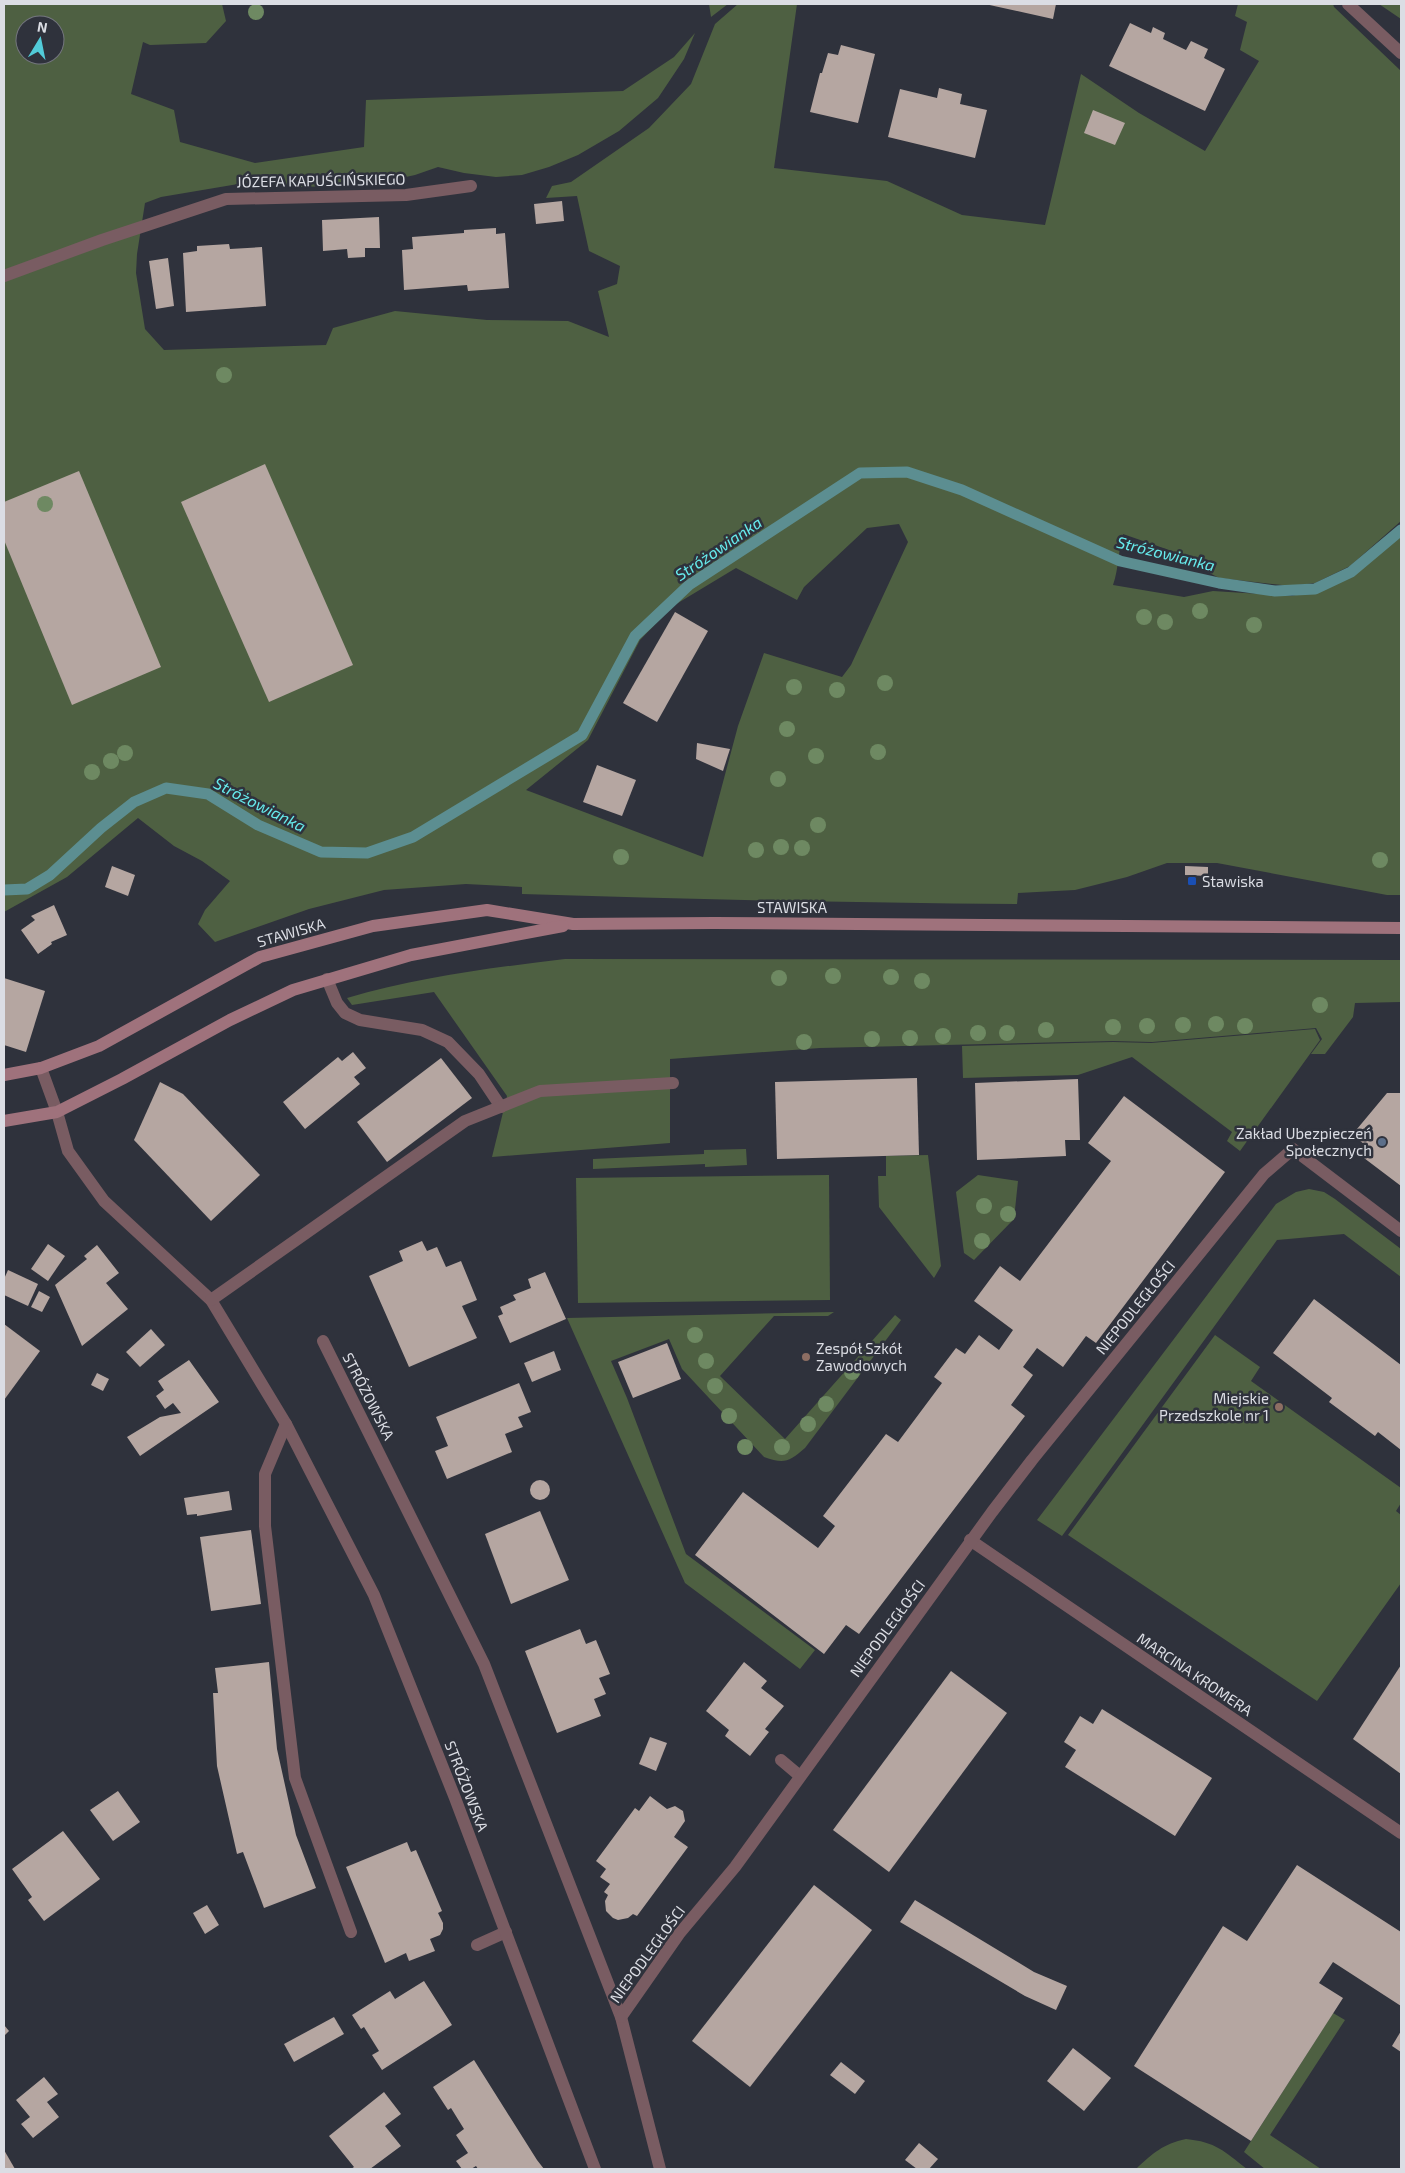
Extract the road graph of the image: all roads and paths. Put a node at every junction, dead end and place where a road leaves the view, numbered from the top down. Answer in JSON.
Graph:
{"nodes":[{"id":1,"x":1348,"y":4,"type":"edge"},
{"id":2,"x":1401,"y":53,"type":"edge"},
{"id":3,"x":471,"y":186,"type":"dead end"},
{"id":4,"x":4,"y":276,"type":"edge"},
{"id":5,"x":573,"y":924,"type":"junction"},
{"id":6,"x":1401,"y":928,"type":"edge"},
{"id":7,"x":327,"y":980,"type":"junction"},
{"id":8,"x":41,"y":1068,"type":"junction"},
{"id":9,"x":4,"y":1075,"type":"edge"},
{"id":10,"x":673,"y":1083,"type":"dead end"},
{"id":11,"x":500,"y":1107,"type":"junction"},
{"id":12,"x":57,"y":1112,"type":"junction"},
{"id":13,"x":4,"y":1121,"type":"edge"},
{"id":14,"x":1401,"y":1231,"type":"edge"},
{"id":15,"x":211,"y":1300,"type":"junction"},
{"id":16,"x":323,"y":1341,"type":"dead end"},
{"id":17,"x":286,"y":1424,"type":"junction"},
{"id":18,"x":970,"y":1540,"type":"junction"},
{"id":19,"x":781,"y":1760,"type":"dead end"},
{"id":20,"x":800,"y":1776,"type":"junction"},
{"id":21,"x":1401,"y":1833,"type":"edge"},
{"id":22,"x":351,"y":1932,"type":"dead end"},
{"id":23,"x":506,"y":1932,"type":"junction"},
{"id":24,"x":477,"y":1945,"type":"dead end"},
{"id":25,"x":621,"y":2017,"type":"junction"},
{"id":26,"x":595,"y":2169,"type":"edge"},
{"id":27,"x":660,"y":2169,"type":"edge"}],
"edges":[{"from":1,"to":2,"type":"street"},
{"from":3,"to":4,"type":"street","name":"JÓZEFA KAPUŚCIŃSKIEGO"},
{"from":5,"to":6,"type":"main road","name":"STAWISKA"},
{"from":5,"to":7,"type":"main road","name":"STAWISKA"},
{"from":5,"to":8,"type":"main road","name":"STAWISKA"},
{"from":7,"to":11,"type":"street"},
{"from":7,"to":12,"type":"main road","name":"STAWISKA"},
{"from":8,"to":9,"type":"main road"},
{"from":8,"to":12,"type":"street","name":"STRÓŻOWSKA"},
{"from":10,"to":11,"type":"street"},
{"from":11,"to":15,"type":"street"},
{"from":12,"to":13,"type":"main road"},
{"from":12,"to":15,"type":"street","name":"STRÓŻOWSKA"},
{"from":14,"to":18,"type":"street","name":"NIEPODLEGŁOŚCI"},
{"from":15,"to":17,"type":"street","name":"STRÓŻOWSKA"},
{"from":16,"to":25,"type":"street","name":"STRÓŻOWSKA"},
{"from":17,"to":22,"type":"street"},
{"from":17,"to":23,"type":"street","name":"STRÓŻOWSKA"},
{"from":18,"to":20,"type":"street","name":"NIEPODLEGŁOŚCI"},
{"from":18,"to":21,"type":"street","name":"MARCINA KROMERA"},
{"from":19,"to":20,"type":"street"},
{"from":20,"to":25,"type":"street","name":"NIEPODLEGŁOŚCI"},
{"from":23,"to":24,"type":"street"},
{"from":23,"to":26,"type":"street","name":"STRÓŻOWSKA"},
{"from":25,"to":27,"type":"street","name":"NIEPODLEGŁOŚCI"}]}
